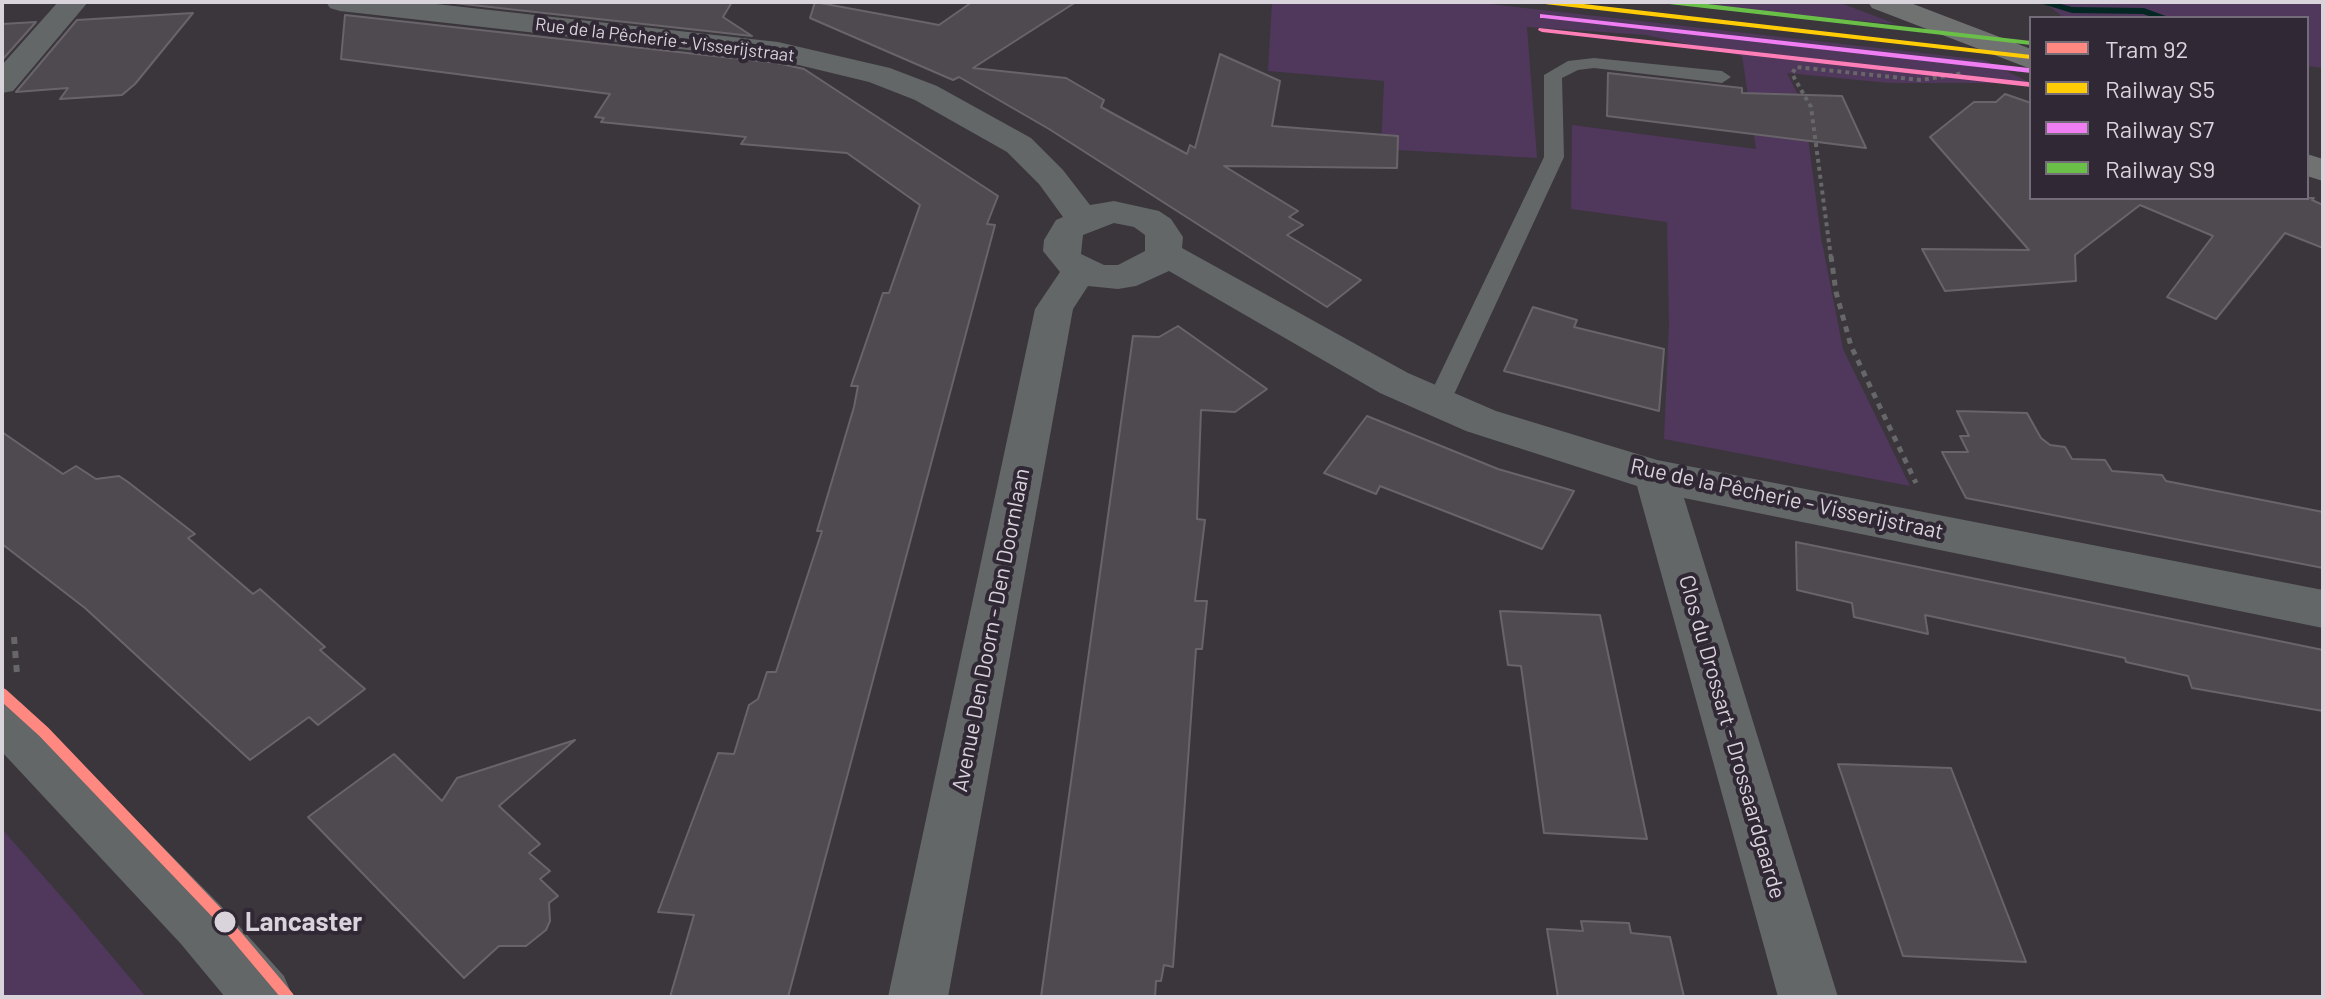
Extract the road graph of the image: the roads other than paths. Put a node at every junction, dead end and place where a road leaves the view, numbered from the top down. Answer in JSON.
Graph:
{"nodes":[{"id":1,"x":74,"y":2,"type":"edge"},
{"id":2,"x":340,"y":2,"type":"edge"},
{"id":3,"x":1882,"y":2,"type":"edge"},
{"id":4,"x":2029,"y":59,"type":"edge"},
{"id":5,"x":1722,"y":77,"type":"dead end"},
{"id":6,"x":3,"y":83,"type":"edge"},
{"id":7,"x":1082,"y":219,"type":"junction"},
{"id":8,"x":1152,"y":266,"type":"junction"},
{"id":9,"x":1080,"y":270,"type":"junction"},
{"id":10,"x":1438,"y":403,"type":"junction"},
{"id":11,"x":1656,"y":476,"type":"junction"},
{"id":12,"x":2323,"y":609,"type":"edge"},
{"id":13,"x":2,"y":717,"type":"edge"},
{"id":14,"x":263,"y":997,"type":"edge"},
{"id":15,"x":918,"y":997,"type":"edge"},
{"id":16,"x":1808,"y":997,"type":"edge"}],
"edges":[{"from":1,"to":6,"type":"street"},
{"from":2,"to":7,"type":"street","name":"Rue de la Pêcherie - Visserijstraat"},
{"from":3,"to":4,"type":"main road"},
{"from":5,"to":10,"type":"lane"},
{"from":7,"to":8,"type":"street"},
{"from":7,"to":9,"type":"street"},
{"from":8,"to":9,"type":"street","name":"Rue de la Pêcherie - Visserijstraat"},
{"from":8,"to":10,"type":"street","name":"Rue de la Pêcherie - Visserijstraat"},
{"from":9,"to":15,"type":"street","name":"Avenue Den Doorn - Den Doornlaan"},
{"from":10,"to":11,"type":"street","name":"Rue de la Pêcherie - Visserijstraat"},
{"from":11,"to":12,"type":"street","name":"Rue de la Pêcherie - Visserijstraat"},
{"from":11,"to":16,"type":"street","name":"Clos du Drossart - Drossaardgaarde"},
{"from":13,"to":14,"type":"street"}]}
